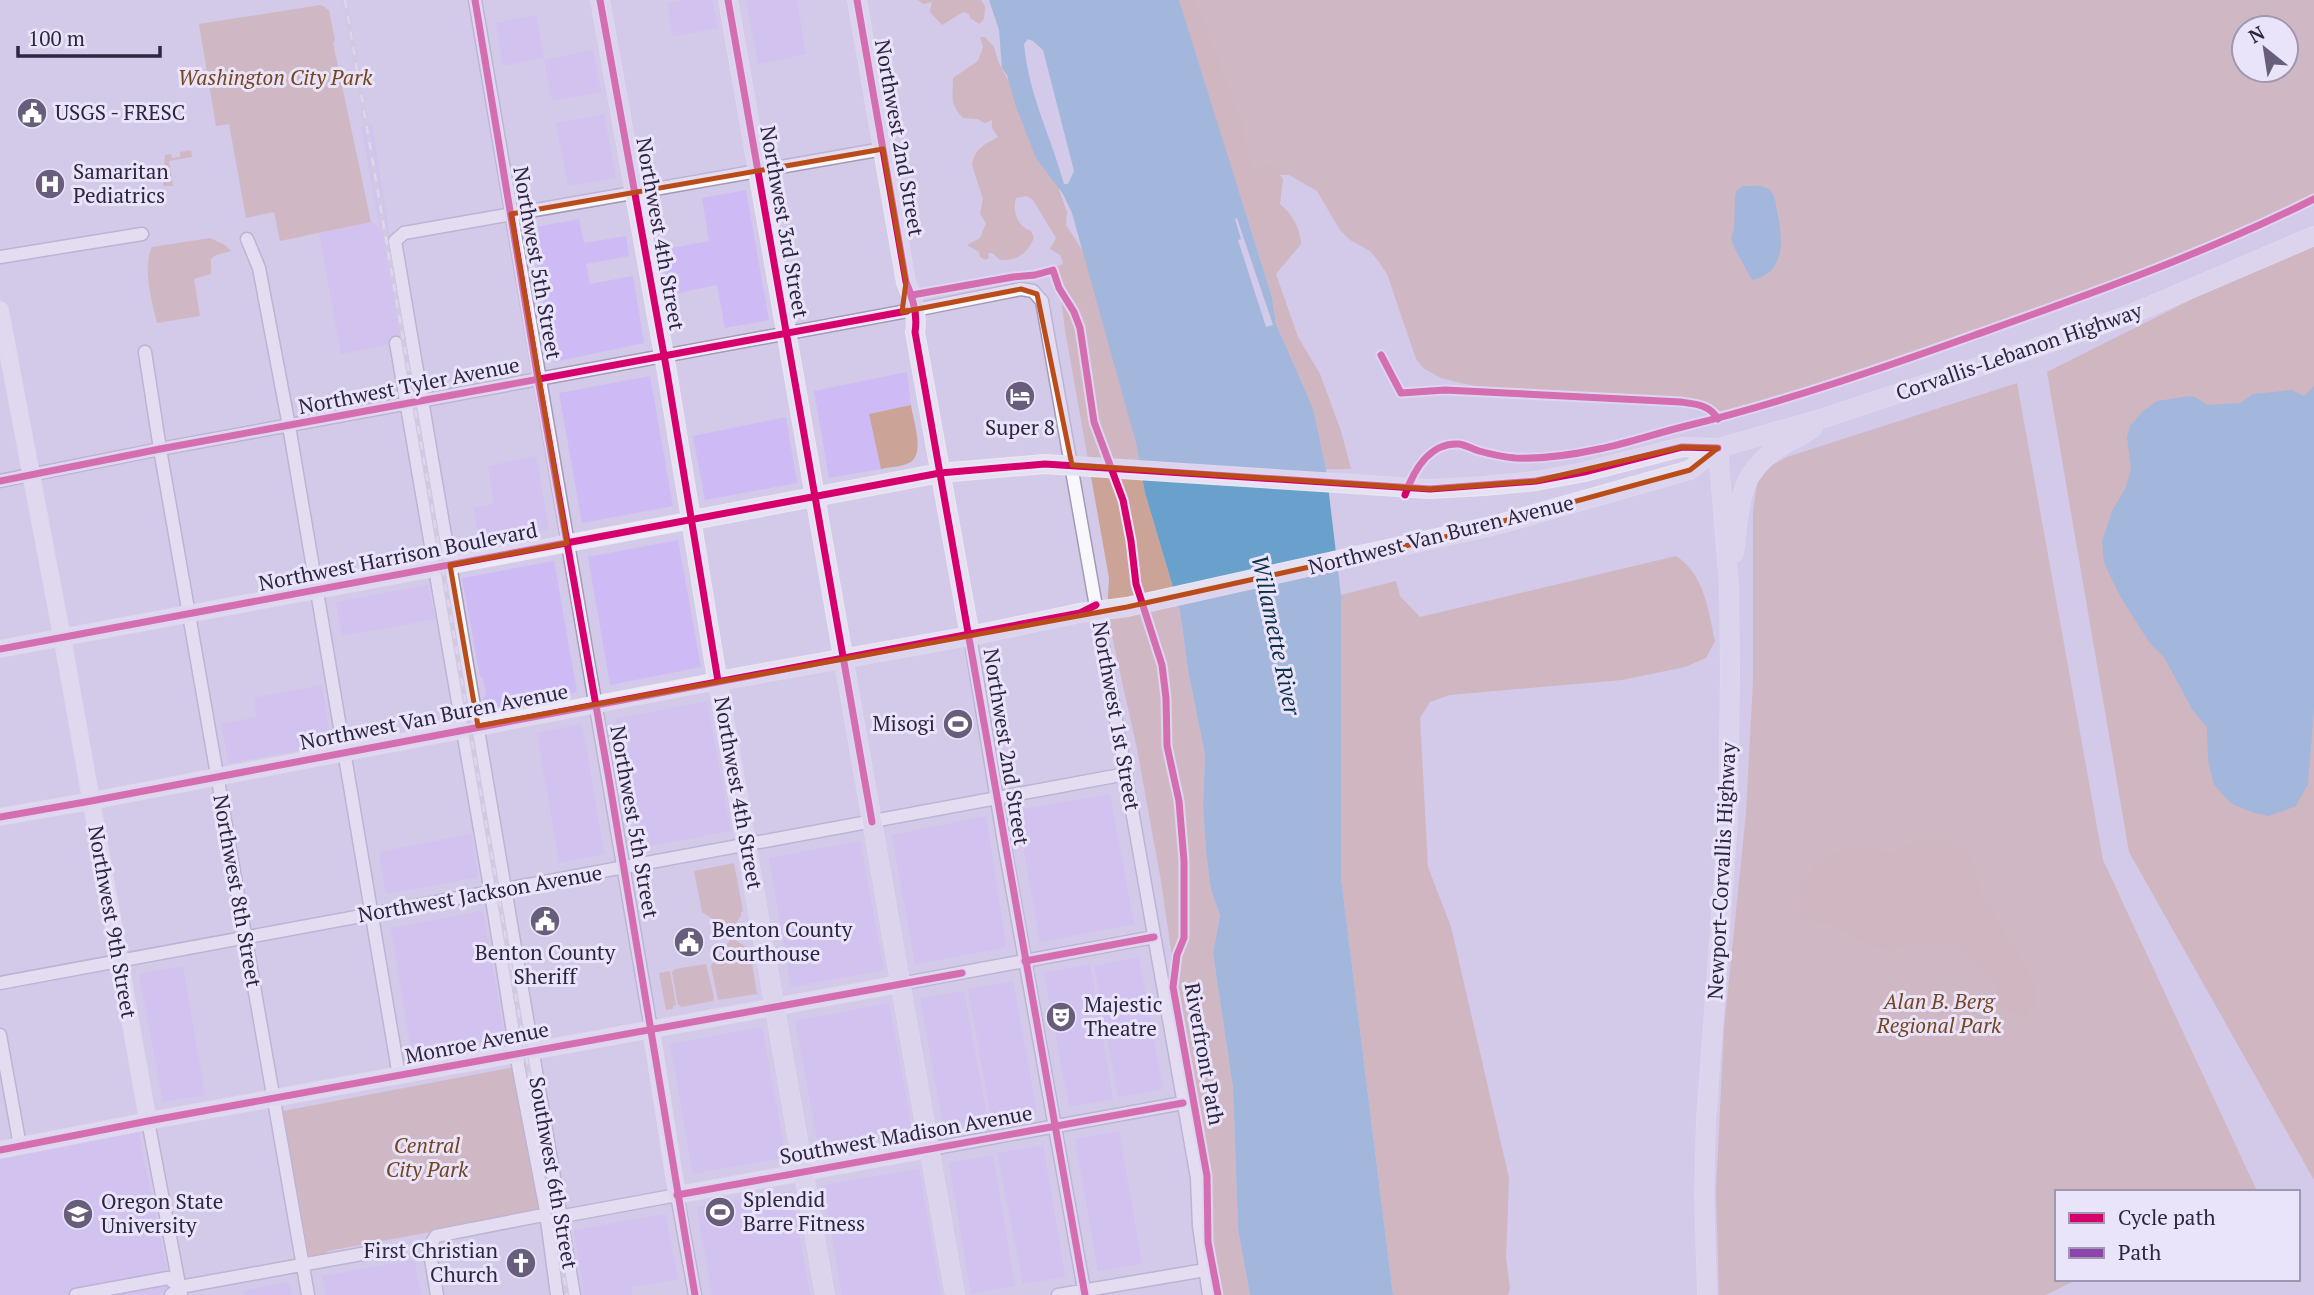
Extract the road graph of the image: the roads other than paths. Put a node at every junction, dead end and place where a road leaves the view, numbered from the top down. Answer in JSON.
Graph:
{"nodes":[{"id":1,"x":475,"y":0,"type":"edge"},
{"id":2,"x":600,"y":0,"type":"edge"},
{"id":3,"x":727,"y":0,"type":"edge"},
{"id":4,"x":858,"y":0,"type":"edge"},
{"id":5,"x":883,"y":149,"type":"junction"},
{"id":6,"x":757,"y":171,"type":"junction"},
{"id":7,"x":635,"y":192,"type":"junction"},
{"id":8,"x":511,"y":214,"type":"junction"},
{"id":9,"x":142,"y":234,"type":"dead end"},
{"id":10,"x":2314,"y":236,"type":"edge"},
{"id":11,"x":247,"y":239,"type":"dead end"},
{"id":12,"x":0,"y":257,"type":"edge"},
{"id":13,"x":1033,"y":291,"type":"joint"},
{"id":14,"x":0,"y":310,"type":"edge"},
{"id":15,"x":911,"y":311,"type":"junction"},
{"id":16,"x":1,"y":328,"type":"edge"},
{"id":17,"x":786,"y":334,"type":"junction"},
{"id":18,"x":396,"y":343,"type":"dead end"},
{"id":19,"x":145,"y":352,"type":"dead end"},
{"id":20,"x":664,"y":357,"type":"junction"},
{"id":21,"x":538,"y":379,"type":"junction"},
{"id":22,"x":422,"y":400,"type":"junction"},
{"id":23,"x":407,"y":403,"type":"junction"},
{"id":24,"x":1824,"y":418,"type":"junction"},
{"id":25,"x":289,"y":426,"type":"junction"},
{"id":26,"x":1718,"y":447,"type":"junction"},
{"id":27,"x":160,"y":449,"type":"junction"},
{"id":28,"x":940,"y":473,"type":"junction"},
{"id":29,"x":30,"y":475,"type":"junction"},
{"id":30,"x":0,"y":481,"type":"edge"},
{"id":31,"x":816,"y":498,"type":"junction"},
{"id":32,"x":692,"y":520,"type":"junction"},
{"id":33,"x":567,"y":543,"type":"junction"},
{"id":34,"x":443,"y":567,"type":"junction"},
{"id":35,"x":1729,"y":586,"type":"junction"},
{"id":36,"x":315,"y":590,"type":"junction"},
{"id":37,"x":189,"y":614,"type":"junction"},
{"id":38,"x":1099,"y":624,"type":"junction"},
{"id":39,"x":970,"y":636,"type":"junction"},
{"id":40,"x":62,"y":638,"type":"junction"},
{"id":41,"x":0,"y":649,"type":"edge"},
{"id":42,"x":843,"y":659,"type":"junction"},
{"id":43,"x":718,"y":681,"type":"junction"},
{"id":44,"x":596,"y":704,"type":"junction"},
{"id":45,"x":478,"y":726,"type":"junction"},
{"id":46,"x":461,"y":729,"type":"junction"},
{"id":47,"x":343,"y":752,"type":"junction"},
{"id":48,"x":1126,"y":774,"type":"junction"},
{"id":49,"x":217,"y":776,"type":"junction"},
{"id":50,"x":997,"y":798,"type":"junction"},
{"id":51,"x":91,"y":801,"type":"junction"},
{"id":52,"x":0,"y":817,"type":"edge"},
{"id":53,"x":872,"y":821,"type":"junction"},
{"id":54,"x":747,"y":845,"type":"junction"},
{"id":55,"x":624,"y":867,"type":"junction"},
{"id":56,"x":506,"y":890,"type":"junction"},
{"id":57,"x":491,"y":892,"type":"junction"},
{"id":58,"x":371,"y":914,"type":"junction"},
{"id":59,"x":246,"y":937,"type":"junction"},
{"id":60,"x":1154,"y":937,"type":"junction"},
{"id":61,"x":118,"y":961,"type":"junction"},
{"id":62,"x":1025,"y":961,"type":"junction"},
{"id":63,"x":0,"y":983,"type":"edge"},
{"id":64,"x":900,"y":984,"type":"junction"},
{"id":65,"x":775,"y":1007,"type":"junction"},
{"id":66,"x":651,"y":1029,"type":"junction"},
{"id":67,"x":0,"y":1035,"type":"edge"},
{"id":68,"x":534,"y":1051,"type":"junction"},
{"id":69,"x":517,"y":1054,"type":"junction"},
{"id":70,"x":399,"y":1076,"type":"junction"},
{"id":71,"x":273,"y":1099,"type":"junction"},
{"id":72,"x":1183,"y":1103,"type":"junction"},
{"id":73,"x":148,"y":1121,"type":"junction"},
{"id":74,"x":1055,"y":1126,"type":"junction"},
{"id":75,"x":20,"y":1146,"type":"junction"},
{"id":76,"x":930,"y":1149,"type":"junction"},
{"id":77,"x":0,"y":1150,"type":"edge"},
{"id":78,"x":804,"y":1171,"type":"junction"},
{"id":79,"x":677,"y":1195,"type":"junction"},
{"id":80,"x":553,"y":1216,"type":"junction"},
{"id":81,"x":367,"y":1253,"type":"dead end"},
{"id":82,"x":303,"y":1265,"type":"junction"},
{"id":83,"x":1205,"y":1270,"type":"junction"},
{"id":84,"x":177,"y":1292,"type":"edge"},
{"id":85,"x":1085,"y":1293,"type":"edge"},
{"id":86,"x":76,"y":1295,"type":"edge"},
{"id":87,"x":308,"y":1295,"type":"edge"},
{"id":88,"x":437,"y":1295,"type":"edge"},
{"id":89,"x":557,"y":1295,"type":"edge"},
{"id":90,"x":574,"y":1295,"type":"edge"},
{"id":91,"x":695,"y":1295,"type":"edge"},
{"id":92,"x":825,"y":1295,"type":"edge"},
{"id":93,"x":955,"y":1295,"type":"edge"},
{"id":94,"x":1058,"y":1295,"type":"edge"},
{"id":95,"x":1209,"y":1295,"type":"edge"},
{"id":96,"x":1707,"y":1295,"type":"edge"}],
"edges":[{"from":1,"to":8,"type":"street","name":"Northwest 5th Street"},
{"from":2,"to":7,"type":"highway","name":"Northwest 4th Street"},
{"from":3,"to":6,"type":"highway","name":"Northwest 3rd Street"},
{"from":4,"to":5,"type":"highway","name":"Northwest 2nd Street"},
{"from":5,"to":6,"type":"street"},
{"from":5,"to":15,"type":"highway","name":"Northwest 2nd Street"},
{"from":6,"to":7,"type":"street"},
{"from":6,"to":17,"type":"highway","name":"Northwest 3rd Street"},
{"from":7,"to":8,"type":"street"},
{"from":7,"to":20,"type":"highway","name":"Northwest 4th Street"},
{"from":8,"to":21,"type":"street","name":"Northwest 5th Street"},
{"from":8,"to":22,"type":"street"},
{"from":9,"to":12,"type":"street"},
{"from":10,"to":24,"type":"highway","name":"Corvallis-Lebanon Highway"},
{"from":11,"to":25,"type":"street"},
{"from":13,"to":15,"type":"street","name":"Northwest Tyler Avenue"},
{"from":13,"to":38,"type":"street","name":"Northwest 1st Street"},
{"from":14,"to":16,"type":"main road","name":"Northwest 9th Street"},
{"from":15,"to":17,"type":"street","name":"Northwest Tyler Avenue"},
{"from":15,"to":28,"type":"highway","name":"Northwest 2nd Street"},
{"from":16,"to":29,"type":"main road","name":"Northwest 9th Street"},
{"from":17,"to":20,"type":"street","name":"Northwest Tyler Avenue"},
{"from":17,"to":31,"type":"highway","name":"Northwest 3rd Street"},
{"from":18,"to":23,"type":"street"},
{"from":19,"to":27,"type":"street","name":"Northwest 8th Street"},
{"from":20,"to":21,"type":"street","name":"Northwest Tyler Avenue"},
{"from":20,"to":32,"type":"highway","name":"Northwest 4th Street"},
{"from":21,"to":22,"type":"street","name":"Northwest Tyler Avenue"},
{"from":21,"to":33,"type":"street","name":"Northwest 5th Street"},
{"from":22,"to":23,"type":"street","name":"Northwest Tyler Avenue"},
{"from":22,"to":34,"type":"street"},
{"from":23,"to":25,"type":"street","name":"Northwest Tyler Avenue"},
{"from":23,"to":34,"type":"street"},
{"from":24,"to":26,"type":"highway","name":"Corvallis-Lebanon Highway"},
{"from":24,"to":35,"type":"highway"},
{"from":25,"to":27,"type":"street","name":"Northwest Tyler Avenue"},
{"from":25,"to":36,"type":"street"},
{"from":26,"to":28,"type":"highway","name":"Northwest Harrison Boulevard","bridge":true},
{"from":26,"to":35,"type":"highway","name":"Newport-Corvallis Highway"},
{"from":26,"to":38,"type":"highway","name":"Northwest Van Buren Avenue"},
{"from":27,"to":29,"type":"street","name":"Northwest Tyler Avenue"},
{"from":27,"to":37,"type":"street","name":"Northwest 8th Street"},
{"from":28,"to":31,"type":"highway","name":"Northwest Harrison Boulevard"},
{"from":28,"to":39,"type":"highway","name":"Northwest 2nd Street"},
{"from":29,"to":30,"type":"street","name":"Northwest Tyler Avenue"},
{"from":29,"to":40,"type":"main road","name":"Northwest 9th Street"},
{"from":31,"to":32,"type":"highway","name":"Northwest Harrison Boulevard"},
{"from":31,"to":42,"type":"highway","name":"Northwest 3rd Street"},
{"from":32,"to":33,"type":"main road","name":"Northwest Harrison Boulevard"},
{"from":32,"to":43,"type":"highway","name":"Northwest 4th Street"},
{"from":33,"to":34,"type":"main road","name":"Northwest Harrison Boulevard"},
{"from":33,"to":44,"type":"street","name":"Northwest 5th Street"},
{"from":34,"to":36,"type":"main road","name":"Northwest Harrison Boulevard"},
{"from":34,"to":45,"type":"street","name":"Southwest 6th Street"},
{"from":34,"to":46,"type":"street","name":"Southwest 6th Street"},
{"from":35,"to":96,"type":"highway","name":"Newport-Corvallis Highway"},
{"from":36,"to":37,"type":"main road","name":"Northwest Harrison Boulevard"},
{"from":36,"to":47,"type":"street"},
{"from":37,"to":40,"type":"main road","name":"Northwest Harrison Boulevard"},
{"from":37,"to":49,"type":"street","name":"Northwest 8th Street"},
{"from":38,"to":39,"type":"highway","name":"Northwest Van Buren Avenue"},
{"from":38,"to":48,"type":"street","name":"Northwest 1st Street"},
{"from":39,"to":42,"type":"highway","name":"Northwest Van Buren Avenue"},
{"from":39,"to":50,"type":"street","name":"Northwest 2nd Street"},
{"from":40,"to":41,"type":"main road","name":"Northwest Harrison Boulevard"},
{"from":40,"to":51,"type":"main road","name":"Northwest 9th Street"},
{"from":42,"to":43,"type":"highway","name":"Northwest Van Buren Avenue"},
{"from":42,"to":53,"type":"highway","name":"Northwest 3rd Street"},
{"from":43,"to":44,"type":"main road","name":"Northwest Van Buren Avenue"},
{"from":43,"to":54,"type":"highway","name":"Northwest 4th Street"},
{"from":44,"to":45,"type":"main road","name":"Northwest Van Buren Avenue"},
{"from":44,"to":55,"type":"street","name":"Northwest 5th Street"},
{"from":45,"to":46,"type":"main road","name":"Northwest Van Buren Avenue"},
{"from":45,"to":56,"type":"street","name":"Southwest 6th Street"},
{"from":46,"to":47,"type":"main road","name":"Northwest Van Buren Avenue"},
{"from":46,"to":57,"type":"street","name":"Southwest 6th Street"},
{"from":47,"to":49,"type":"main road","name":"Northwest Van Buren Avenue"},
{"from":47,"to":58,"type":"street"},
{"from":48,"to":50,"type":"street","name":"Northwest Jackson Avenue"},
{"from":48,"to":60,"type":"street","name":"Northwest 1st Street"},
{"from":49,"to":51,"type":"main road","name":"Northwest Van Buren Avenue"},
{"from":49,"to":59,"type":"street","name":"Northwest 8th Street"},
{"from":50,"to":53,"type":"street","name":"Northwest Jackson Avenue"},
{"from":50,"to":62,"type":"street","name":"Northwest 2nd Street"},
{"from":51,"to":52,"type":"main road","name":"Northwest Van Buren Avenue"},
{"from":51,"to":61,"type":"main road","name":"Northwest 9th Street"},
{"from":53,"to":54,"type":"street","name":"Northwest Jackson Avenue"},
{"from":53,"to":64,"type":"highway","name":"Northwest 3rd Street"},
{"from":54,"to":55,"type":"street","name":"Northwest Jackson Avenue"},
{"from":54,"to":65,"type":"highway","name":"Northwest 4th Street"},
{"from":55,"to":56,"type":"street","name":"Northwest Jackson Avenue"},
{"from":55,"to":66,"type":"street","name":"Northwest 5th Street"},
{"from":56,"to":57,"type":"street","name":"Northwest Jackson Avenue"},
{"from":56,"to":68,"type":"street","name":"Southwest 6th Street"},
{"from":57,"to":58,"type":"street","name":"Northwest Jackson Avenue"},
{"from":57,"to":69,"type":"street","name":"Southwest 6th Street"},
{"from":58,"to":59,"type":"street","name":"Northwest Jackson Avenue"},
{"from":58,"to":70,"type":"street"},
{"from":59,"to":61,"type":"street","name":"Northwest Jackson Avenue"},
{"from":59,"to":71,"type":"street","name":"Northwest 8th Street"},
{"from":60,"to":62,"type":"street","name":"Monroe Avenue"},
{"from":60,"to":72,"type":"street","name":"Northwest 1st Street"},
{"from":61,"to":63,"type":"street","name":"Northwest Jackson Avenue"},
{"from":61,"to":73,"type":"main road","name":"Northwest 9th Street"},
{"from":62,"to":64,"type":"street","name":"Monroe Avenue"},
{"from":62,"to":74,"type":"street","name":"Northwest 2nd Street"},
{"from":64,"to":65,"type":"main road","name":"Monroe Avenue"},
{"from":64,"to":76,"type":"highway","name":"Northwest 3rd Street"},
{"from":65,"to":66,"type":"main road","name":"Monroe Avenue"},
{"from":65,"to":78,"type":"highway","name":"Northwest 4th Street"},
{"from":66,"to":68,"type":"main road","name":"Monroe Avenue"},
{"from":66,"to":79,"type":"main road"},
{"from":67,"to":75,"type":"street"},
{"from":68,"to":69,"type":"main road","name":"Monroe Avenue"},
{"from":68,"to":80,"type":"street","name":"Southwest 6th Street"},
{"from":69,"to":70,"type":"main road","name":"Monroe Avenue"},
{"from":69,"to":80,"type":"street","name":"Southwest 6th Street"},
{"from":70,"to":71,"type":"main road","name":"Monroe Avenue"},
{"from":71,"to":73,"type":"main road","name":"Monroe Avenue"},
{"from":71,"to":82,"type":"street","name":"Northwest 8th Street"},
{"from":72,"to":74,"type":"street","name":"Southwest Madison Avenue"},
{"from":72,"to":83,"type":"street","name":"Northwest 1st Street"},
{"from":73,"to":75,"type":"main road","name":"Monroe Avenue"},
{"from":73,"to":84,"type":"street"},
{"from":74,"to":76,"type":"street","name":"Southwest Madison Avenue"},
{"from":74,"to":85,"type":"street","name":"Northwest 2nd Street"},
{"from":75,"to":77,"type":"main road","name":"Monroe Avenue"},
{"from":76,"to":78,"type":"main road","name":"Southwest Madison Avenue"},
{"from":76,"to":93,"type":"highway","name":"Northwest 3rd Street"},
{"from":78,"to":79,"type":"main road","name":"Southwest Madison Avenue"},
{"from":78,"to":92,"type":"highway","name":"Northwest 4th Street"},
{"from":79,"to":80,"type":"street","name":"Southwest Madison Avenue"},
{"from":79,"to":91,"type":"street"},
{"from":80,"to":88,"type":"street","name":"Southwest Madison Avenue"},
{"from":80,"to":89,"type":"street","name":"Southwest 6th Street"},
{"from":80,"to":90,"type":"street","name":"Southwest 6th Street"},
{"from":81,"to":82,"type":"street"},
{"from":82,"to":84,"type":"street"},
{"from":82,"to":87,"type":"street","name":"Northwest 8th Street"},
{"from":83,"to":85,"type":"street"},
{"from":83,"to":95,"type":"street","name":"Northwest 1st Street"},
{"from":84,"to":86,"type":"street"},
{"from":85,"to":94,"type":"street"}]}
